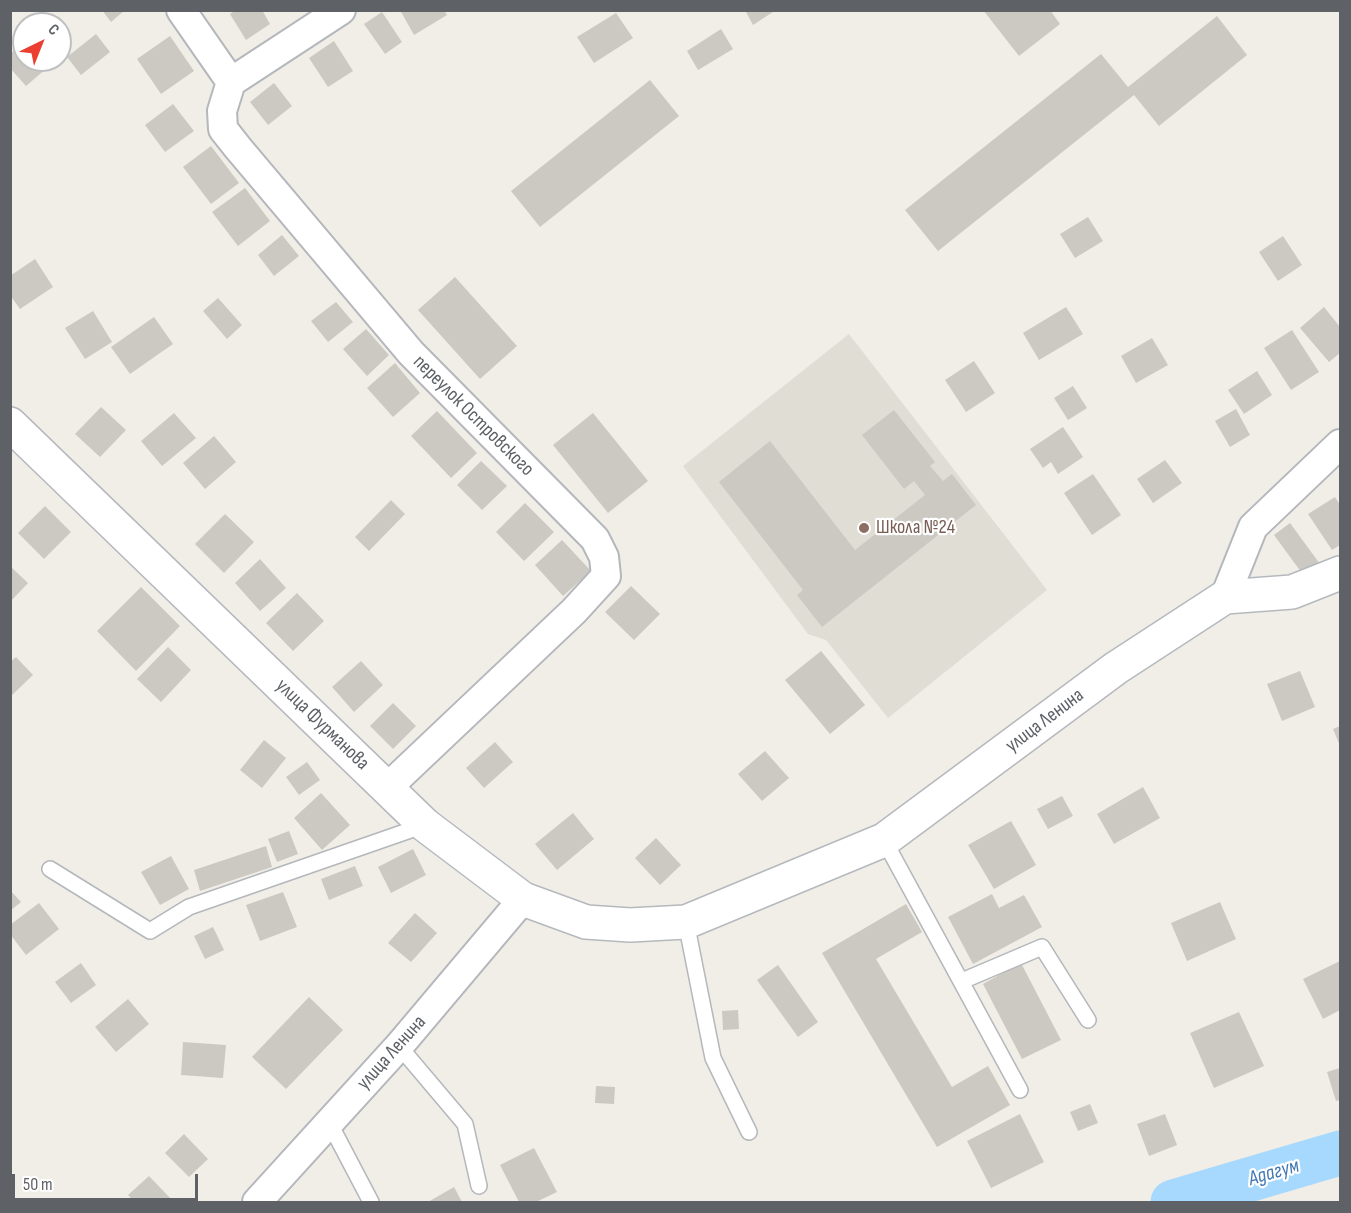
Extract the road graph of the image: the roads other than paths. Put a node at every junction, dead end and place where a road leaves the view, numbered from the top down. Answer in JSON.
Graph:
{"nodes":[{"id":1,"x":181,"y":10,"type":"edge"},
{"id":2,"x":341,"y":10,"type":"edge"},
{"id":3,"x":231,"y":82,"type":"junction"},
{"id":4,"x":10,"y":424,"type":"edge"},
{"id":5,"x":1341,"y":444,"type":"edge"},
{"id":6,"x":1341,"y":573,"type":"edge"},
{"id":7,"x":1225,"y":597,"type":"junction"},
{"id":8,"x":387,"y":788,"type":"junction"},
{"id":9,"x":425,"y":825,"type":"junction"},
{"id":10,"x":884,"y":840,"type":"junction"},
{"id":11,"x":50,"y":869,"type":"dead end"},
{"id":12,"x":523,"y":900,"type":"junction"},
{"id":13,"x":686,"y":922,"type":"junction"},
{"id":14,"x":962,"y":981,"type":"junction"},
{"id":15,"x":1088,"y":1020,"type":"dead end"},
{"id":16,"x":399,"y":1046,"type":"junction"},
{"id":17,"x":1020,"y":1090,"type":"dead end"},
{"id":18,"x":329,"y":1122,"type":"junction"},
{"id":19,"x":749,"y":1132,"type":"dead end"},
{"id":20,"x":479,"y":1186,"type":"dead end"},
{"id":21,"x":267,"y":1198,"type":"edge"},
{"id":22,"x":371,"y":1203,"type":"edge"}],
"edges":[{"from":1,"to":3,"type":"street"},
{"from":2,"to":3,"type":"street"},
{"from":3,"to":8,"type":"street","name":"переулок Островского"},
{"from":4,"to":8,"type":"main road","name":"улица Фурманова"},
{"from":5,"to":7,"type":"street"},
{"from":6,"to":7,"type":"main road"},
{"from":7,"to":10,"type":"main road","name":"улица Ленина"},
{"from":8,"to":9,"type":"main road","name":"улица Фурманова"},
{"from":9,"to":11,"type":"lane"},
{"from":9,"to":12,"type":"main road","name":"улица Фурманова"},
{"from":10,"to":13,"type":"main road","name":"улица Ленина"},
{"from":10,"to":14,"type":"lane"},
{"from":12,"to":13,"type":"main road","name":"улица Фурманова"},
{"from":12,"to":16,"type":"street","name":"улица Ленина"},
{"from":13,"to":19,"type":"lane"},
{"from":14,"to":15,"type":"lane"},
{"from":14,"to":17,"type":"lane"},
{"from":16,"to":18,"type":"street","name":"улица Ленина"},
{"from":16,"to":20,"type":"lane"},
{"from":18,"to":21,"type":"street","name":"улица Ленина"},
{"from":18,"to":22,"type":"lane"}]}
